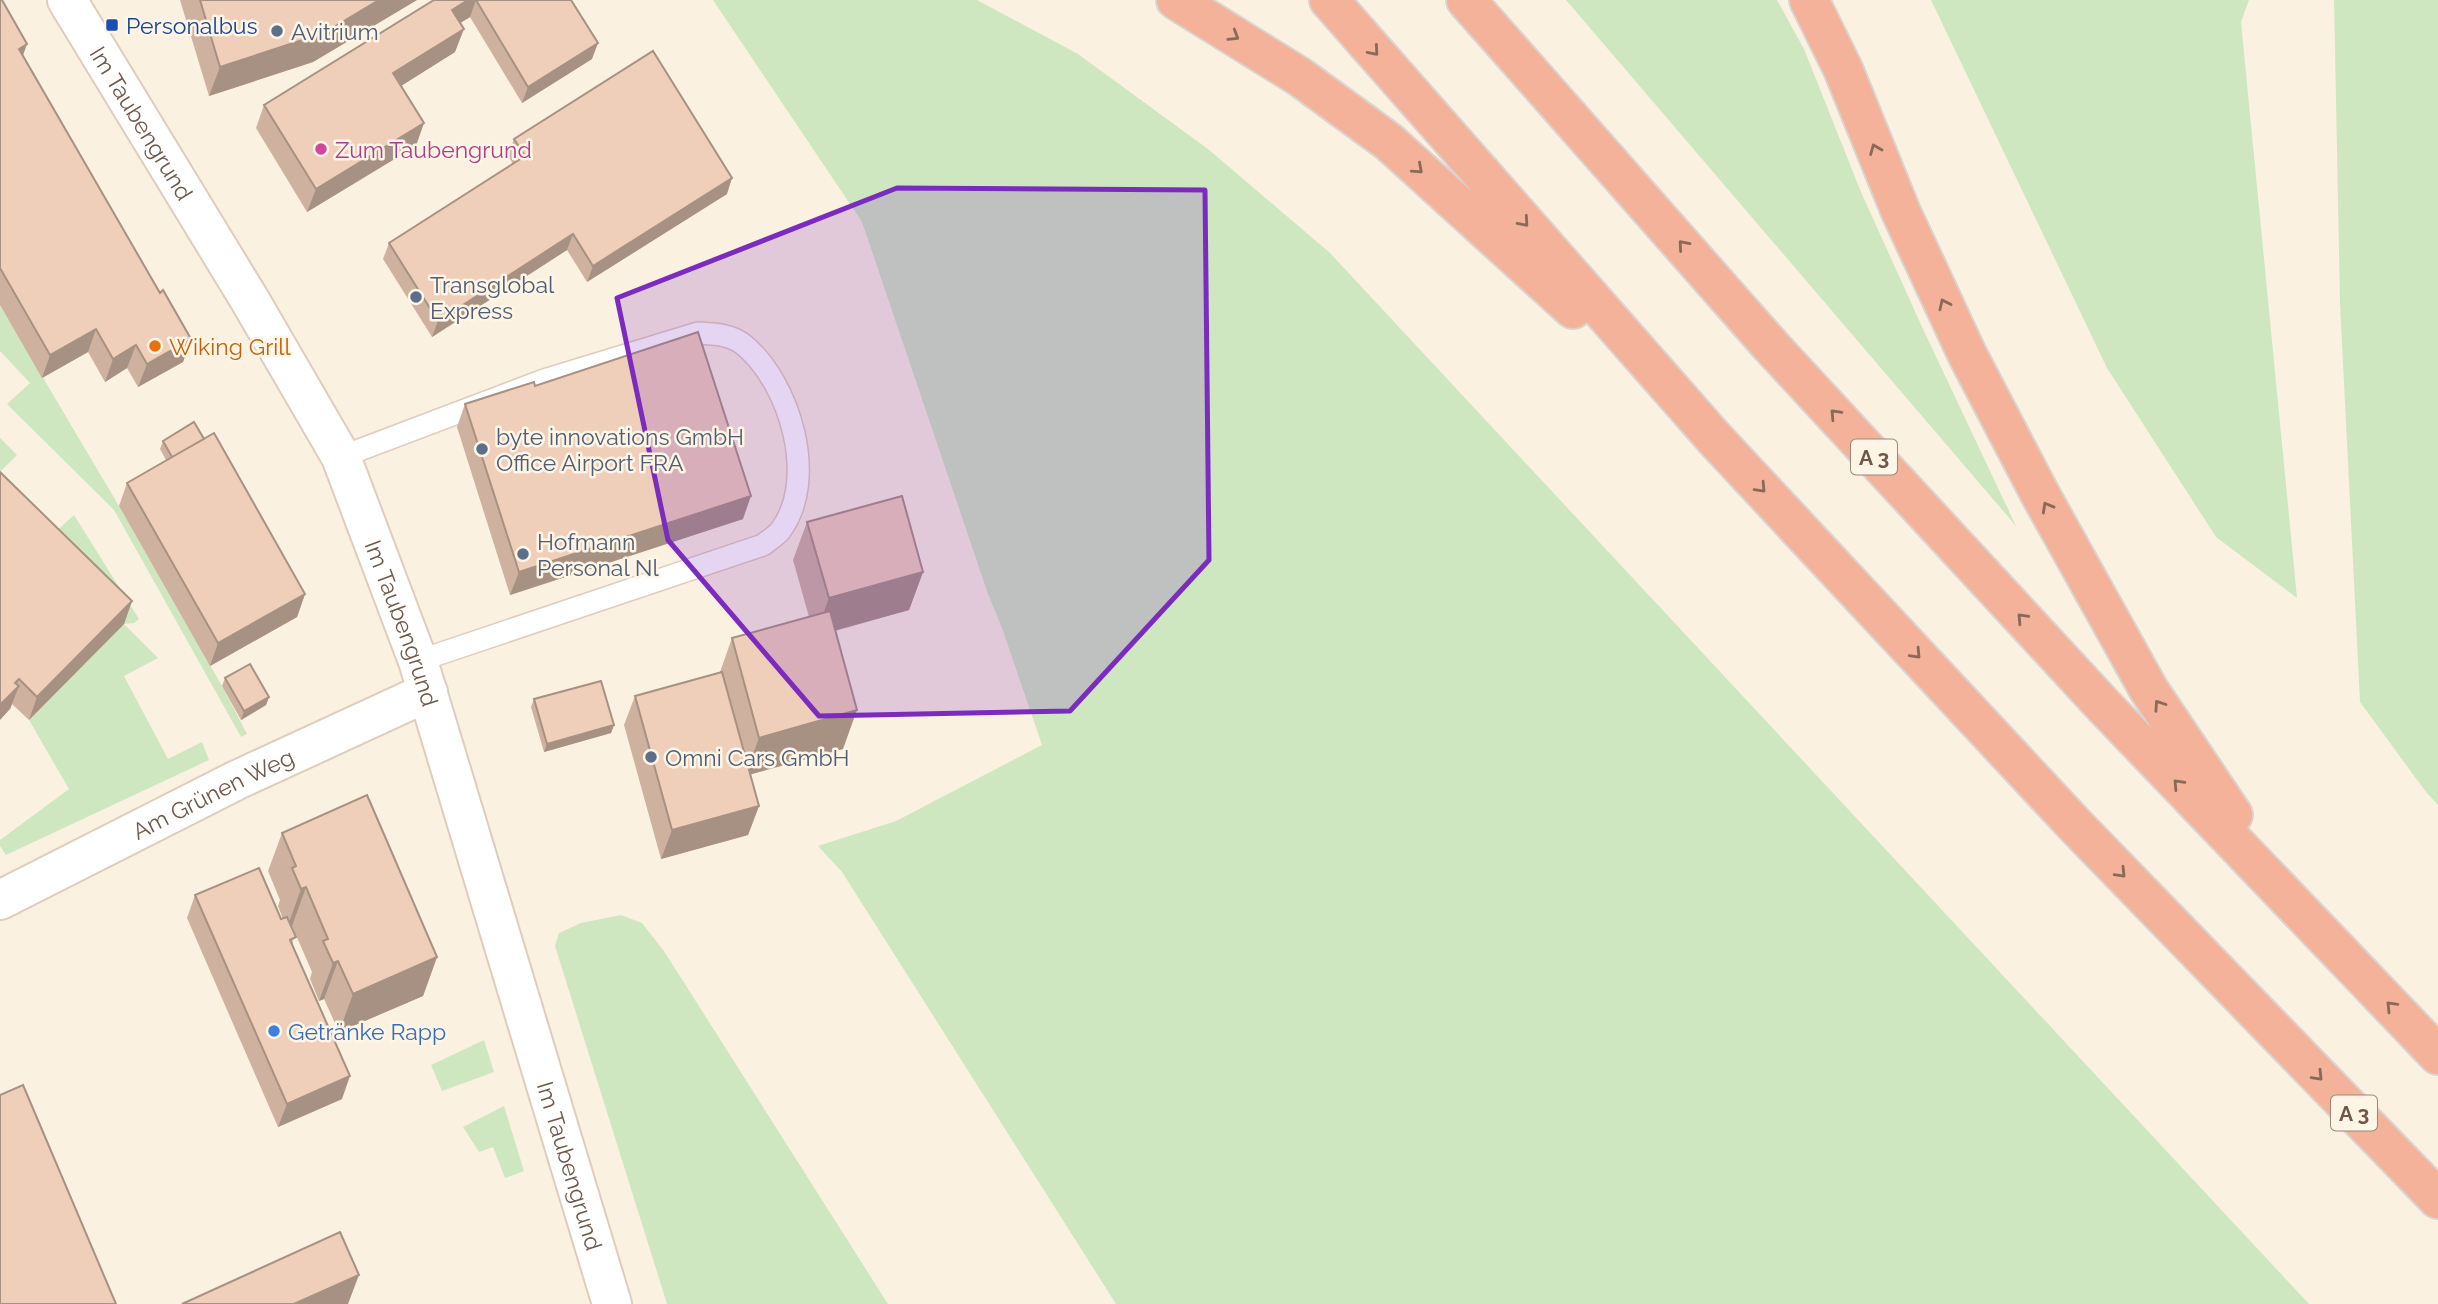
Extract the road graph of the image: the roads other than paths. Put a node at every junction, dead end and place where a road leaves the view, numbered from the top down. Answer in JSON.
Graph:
{"nodes":[{"id":1,"x":67,"y":0,"type":"edge"},
{"id":2,"x":1176,"y":0,"type":"edge"},
{"id":3,"x":1329,"y":0,"type":"edge"},
{"id":4,"x":1466,"y":0,"type":"edge"},
{"id":5,"x":1809,"y":0,"type":"edge"},
{"id":6,"x":1714,"y":438,"type":"junction"},
{"id":7,"x":341,"y":457,"type":"junction"},
{"id":8,"x":423,"y":677,"type":"junction"},
{"id":9,"x":0,"y":900,"type":"edge"},
{"id":10,"x":2292,"y":904,"type":"junction"},
{"id":11,"x":2438,"y":1055,"type":"edge"},
{"id":12,"x":2438,"y":1199,"type":"edge"},
{"id":13,"x":612,"y":1304,"type":"edge"}],
"edges":[{"from":1,"to":7,"type":"street","name":"Im Taubengrund"},
{"from":2,"to":6,"type":"highway","number":"A 3","one_way":true},
{"from":3,"to":6,"type":"highway","number":"A 3","one_way":true},
{"from":10,"to":4,"type":"highway","number":"A 3","one_way":true},
{"from":10,"to":5,"type":"highway","one_way":true},
{"from":6,"to":12,"type":"highway","number":"A 3","one_way":true},
{"from":7,"to":8,"type":"street","name":"Im Taubengrund"},
{"from":7,"to":8,"type":"lane"},
{"from":8,"to":9,"type":"street","name":"Am Grünen Weg"},
{"from":8,"to":13,"type":"street","name":"Im Taubengrund"},
{"from":11,"to":10,"type":"highway","number":"A 3","one_way":true}]}
